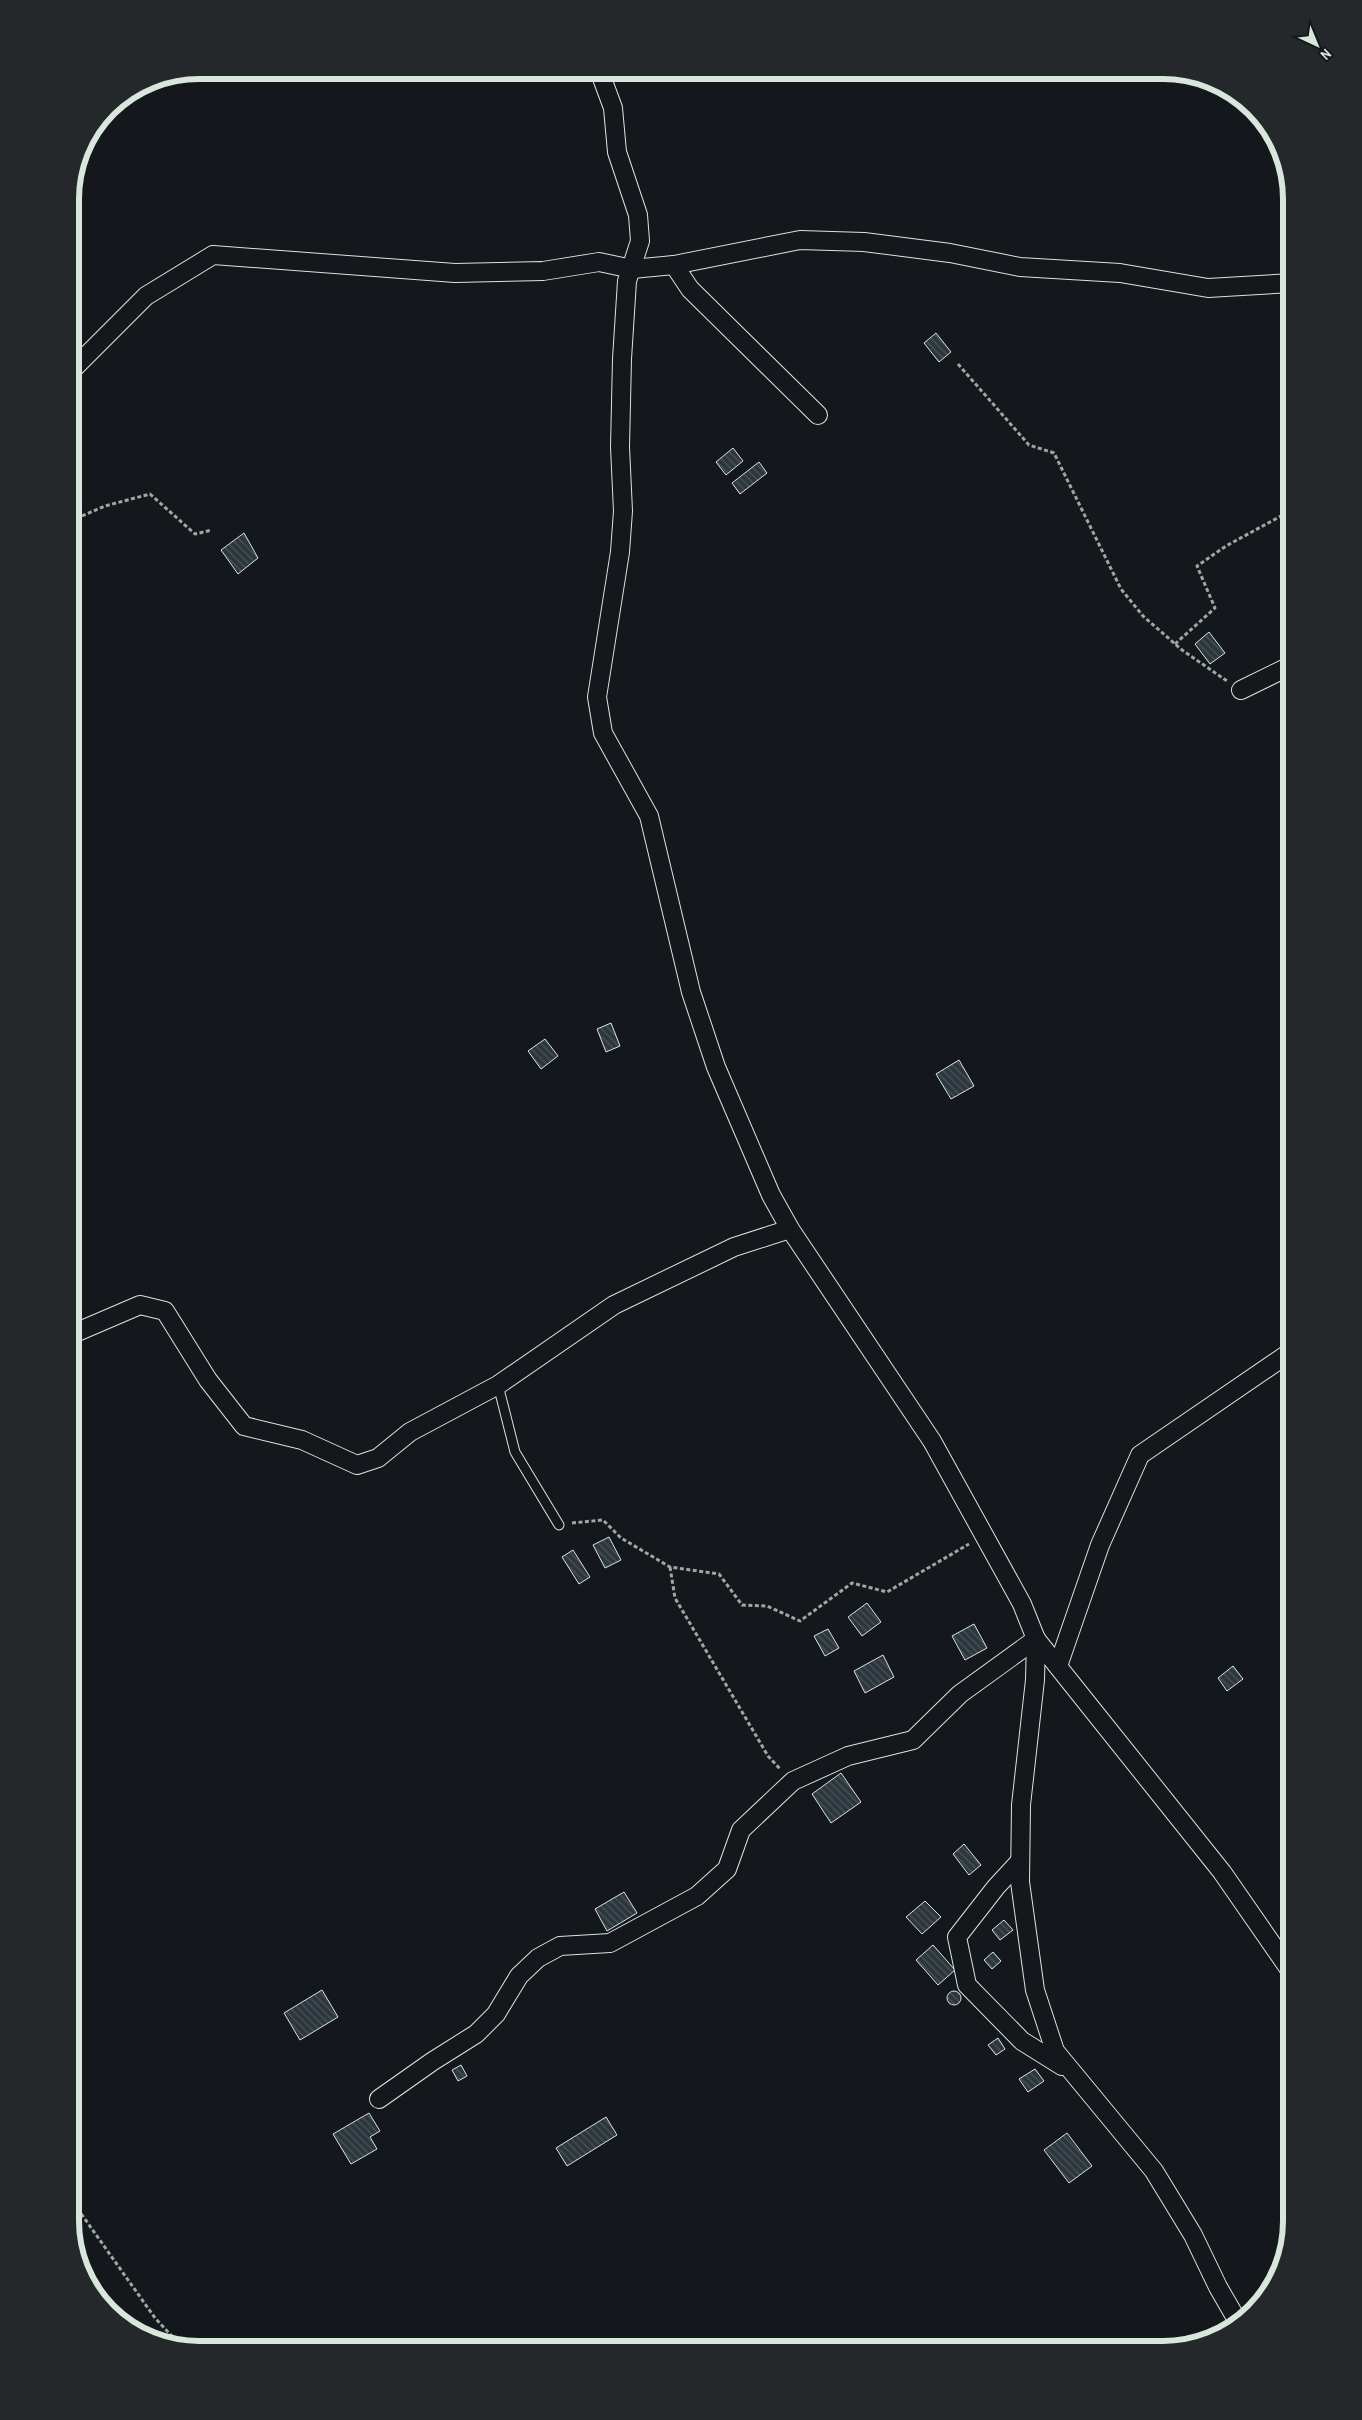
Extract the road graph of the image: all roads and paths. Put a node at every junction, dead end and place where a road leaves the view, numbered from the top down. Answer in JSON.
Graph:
{"nodes":[{"id":1,"x":602,"y":79,"type":"edge"},
{"id":2,"x":674,"y":265,"type":"junction"},
{"id":3,"x":632,"y":270,"type":"junction"},
{"id":4,"x":1283,"y":284,"type":"edge"},
{"id":5,"x":79,"y":363,"type":"edge"},
{"id":6,"x":958,"y":364,"type":"dead end"},
{"id":7,"x":818,"y":415,"type":"dead end"},
{"id":8,"x":1283,"y":515,"type":"edge"},
{"id":9,"x":79,"y":517,"type":"edge"},
{"id":10,"x":212,"y":530,"type":"dead end"},
{"id":11,"x":1175,"y":644,"type":"junction"},
{"id":12,"x":1283,"y":669,"type":"edge"},
{"id":13,"x":1241,"y":690,"type":"joint"},
{"id":14,"x":790,"y":1229,"type":"junction"},
{"id":15,"x":79,"y":1331,"type":"edge"},
{"id":16,"x":1283,"y":1357,"type":"edge"},
{"id":17,"x":498,"y":1385,"type":"junction"},
{"id":18,"x":559,"y":1525,"type":"joint"},
{"id":19,"x":985,"y":1534,"type":"junction"},
{"id":20,"x":670,"y":1567,"type":"junction"},
{"id":21,"x":1036,"y":1639,"type":"junction"},
{"id":22,"x":1058,"y":1666,"type":"junction"},
{"id":23,"x":793,"y":1781,"type":"junction"},
{"id":24,"x":1020,"y":1861,"type":"junction"},
{"id":25,"x":1283,"y":1960,"type":"edge"},
{"id":26,"x":1073,"y":2073,"type":"junction"},
{"id":27,"x":379,"y":2100,"type":"dead end"},
{"id":28,"x":79,"y":2211,"type":"edge"},
{"id":29,"x":1235,"y":2317,"type":"edge"},
{"id":30,"x":174,"y":2339,"type":"edge"}],
"edges":[{"from":1,"to":3,"type":"street"},
{"from":2,"to":3,"type":"street"},
{"from":2,"to":4,"type":"street"},
{"from":2,"to":7,"type":"street"},
{"from":3,"to":5,"type":"street"},
{"from":3,"to":14,"type":"street"},
{"from":6,"to":11,"type":"path"},
{"from":8,"to":11,"type":"path"},
{"from":9,"to":10,"type":"path"},
{"from":11,"to":13,"type":"path"},
{"from":12,"to":13,"type":"street"},
{"from":14,"to":17,"type":"street"},
{"from":14,"to":19,"type":"street"},
{"from":15,"to":17,"type":"street"},
{"from":16,"to":22,"type":"street"},
{"from":17,"to":18,"type":"lane"},
{"from":18,"to":20,"type":"path"},
{"from":19,"to":20,"type":"path"},
{"from":19,"to":21,"type":"street"},
{"from":20,"to":23,"type":"path"},
{"from":21,"to":22,"type":"street"},
{"from":21,"to":23,"type":"street"},
{"from":21,"to":24,"type":"street"},
{"from":22,"to":25,"type":"street"},
{"from":23,"to":27,"type":"street"},
{"from":24,"to":26,"type":"street"},
{"from":24,"to":26,"type":"street"},
{"from":26,"to":29,"type":"street"},
{"from":28,"to":30,"type":"path"}]}
